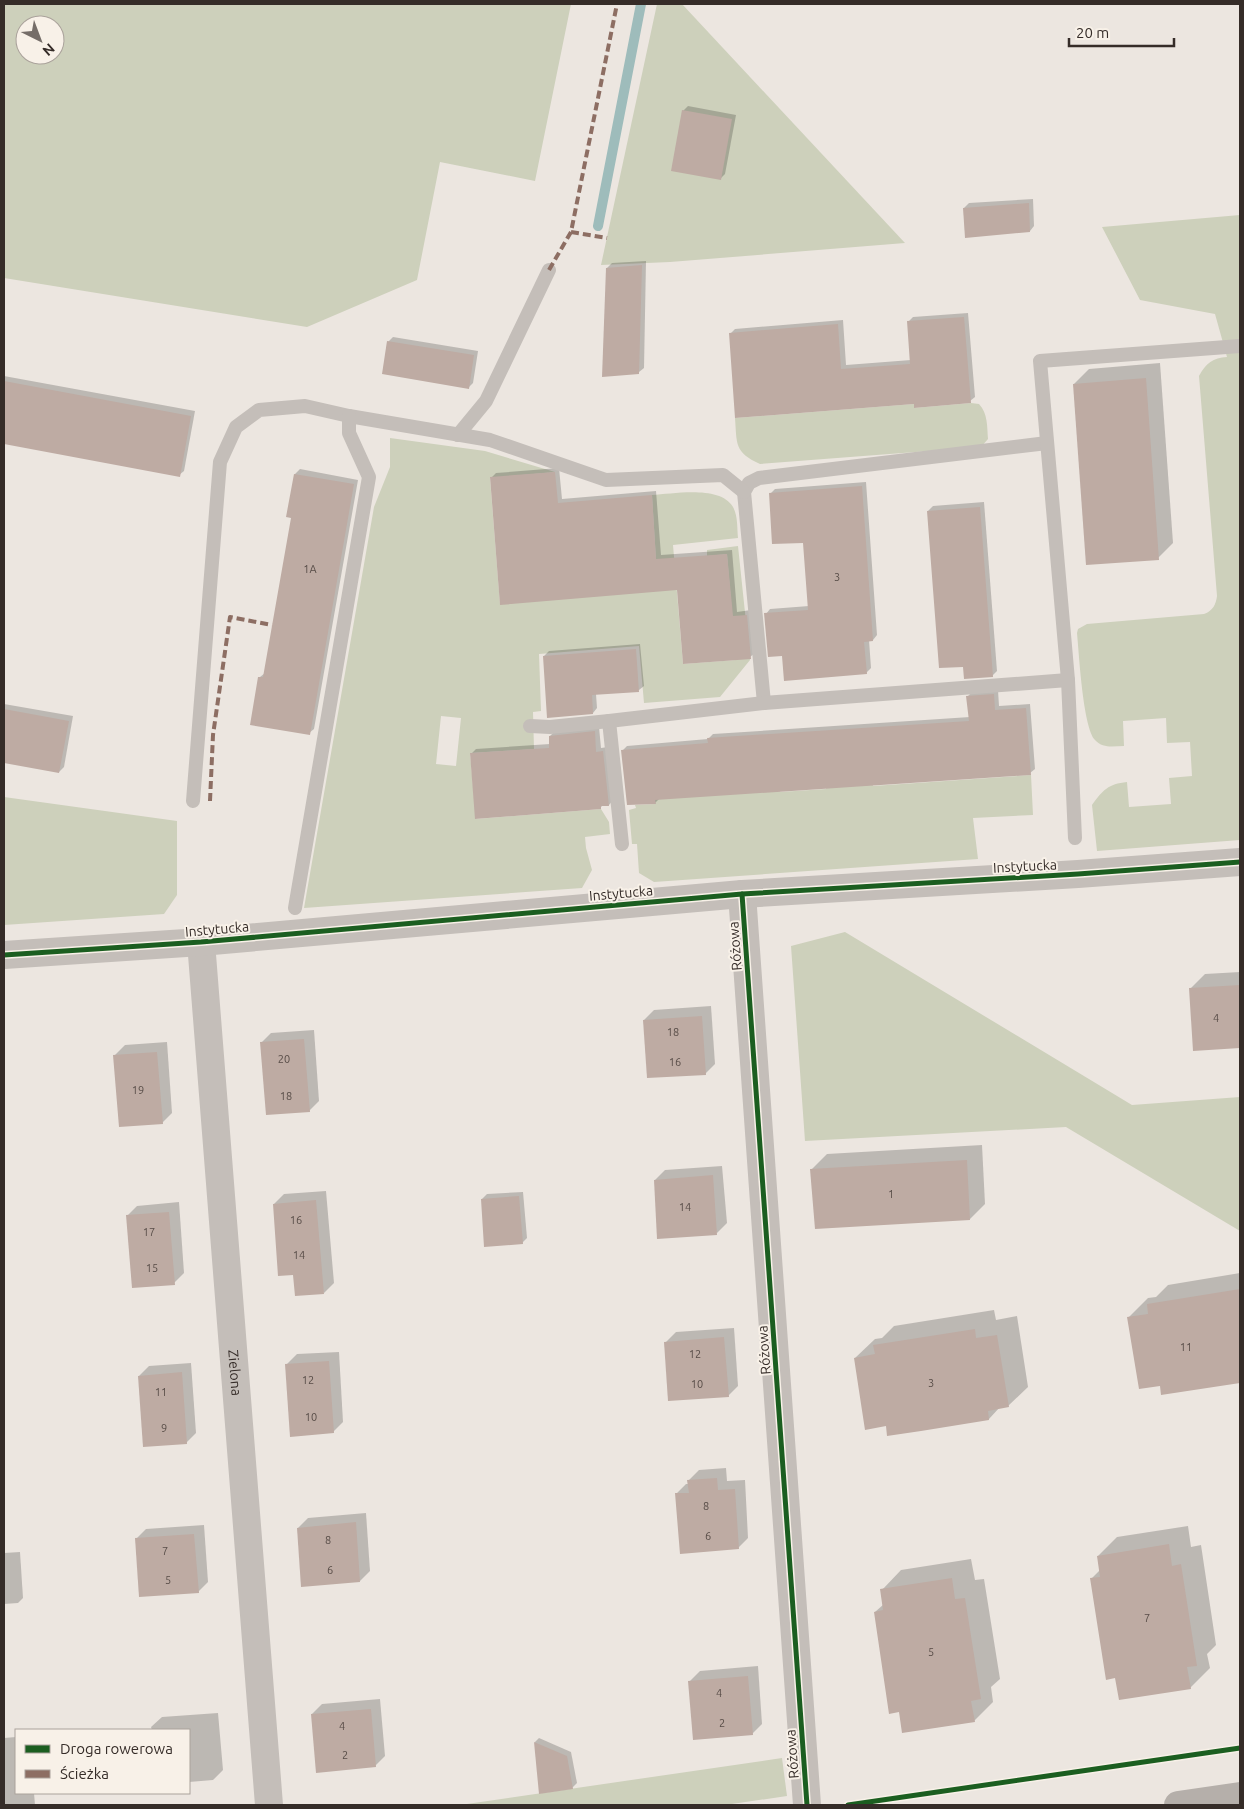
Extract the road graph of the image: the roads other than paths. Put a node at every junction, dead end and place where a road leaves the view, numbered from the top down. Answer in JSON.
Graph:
{"nodes":[{"id":1,"x":550,"y":270,"type":"dead end"},
{"id":2,"x":1240,"y":346,"type":"edge"},
{"id":3,"x":349,"y":416,"type":"junction"},
{"id":4,"x":458,"y":435,"type":"junction"},
{"id":5,"x":1047,"y":443,"type":"junction"},
{"id":6,"x":744,"y":492,"type":"junction"},
{"id":7,"x":1068,"y":680,"type":"junction"},
{"id":8,"x":764,"y":703,"type":"junction"},
{"id":9,"x":609,"y":721,"type":"junction"},
{"id":10,"x":530,"y":726,"type":"dead end"},
{"id":11,"x":193,"y":802,"type":"dead end"},
{"id":12,"x":1075,"y":838,"type":"dead end"},
{"id":13,"x":622,"y":844,"type":"dead end"},
{"id":14,"x":1240,"y":862,"type":"edge"},
{"id":15,"x":742,"y":894,"type":"junction"},
{"id":16,"x":295,"y":908,"type":"dead end"},
{"id":17,"x":201,"y":942,"type":"junction"},
{"id":18,"x":4,"y":955,"type":"edge"},
{"id":19,"x":1240,"y":1796,"type":"edge"},
{"id":20,"x":269,"y":1805,"type":"edge"},
{"id":21,"x":807,"y":1805,"type":"edge"},
{"id":22,"x":1178,"y":1805,"type":"edge"}],
"edges":[{"from":1,"to":4,"type":"lane"},
{"from":2,"to":5,"type":"lane"},
{"from":3,"to":4,"type":"lane"},
{"from":3,"to":11,"type":"lane"},
{"from":3,"to":16,"type":"lane"},
{"from":4,"to":6,"type":"lane"},
{"from":5,"to":6,"type":"lane"},
{"from":5,"to":7,"type":"lane"},
{"from":6,"to":8,"type":"lane"},
{"from":7,"to":8,"type":"lane"},
{"from":7,"to":12,"type":"lane"},
{"from":8,"to":9,"type":"lane"},
{"from":9,"to":10,"type":"lane"},
{"from":9,"to":13,"type":"lane"},
{"from":14,"to":15,"type":"street","name":"Instytucka"},
{"from":15,"to":17,"type":"street","name":"Instytucka"},
{"from":15,"to":21,"type":"street","name":"Różowa"},
{"from":17,"to":18,"type":"street","name":"Instytucka"},
{"from":17,"to":20,"type":"street","name":"Zielona"},
{"from":19,"to":22,"type":"main road"}]}
